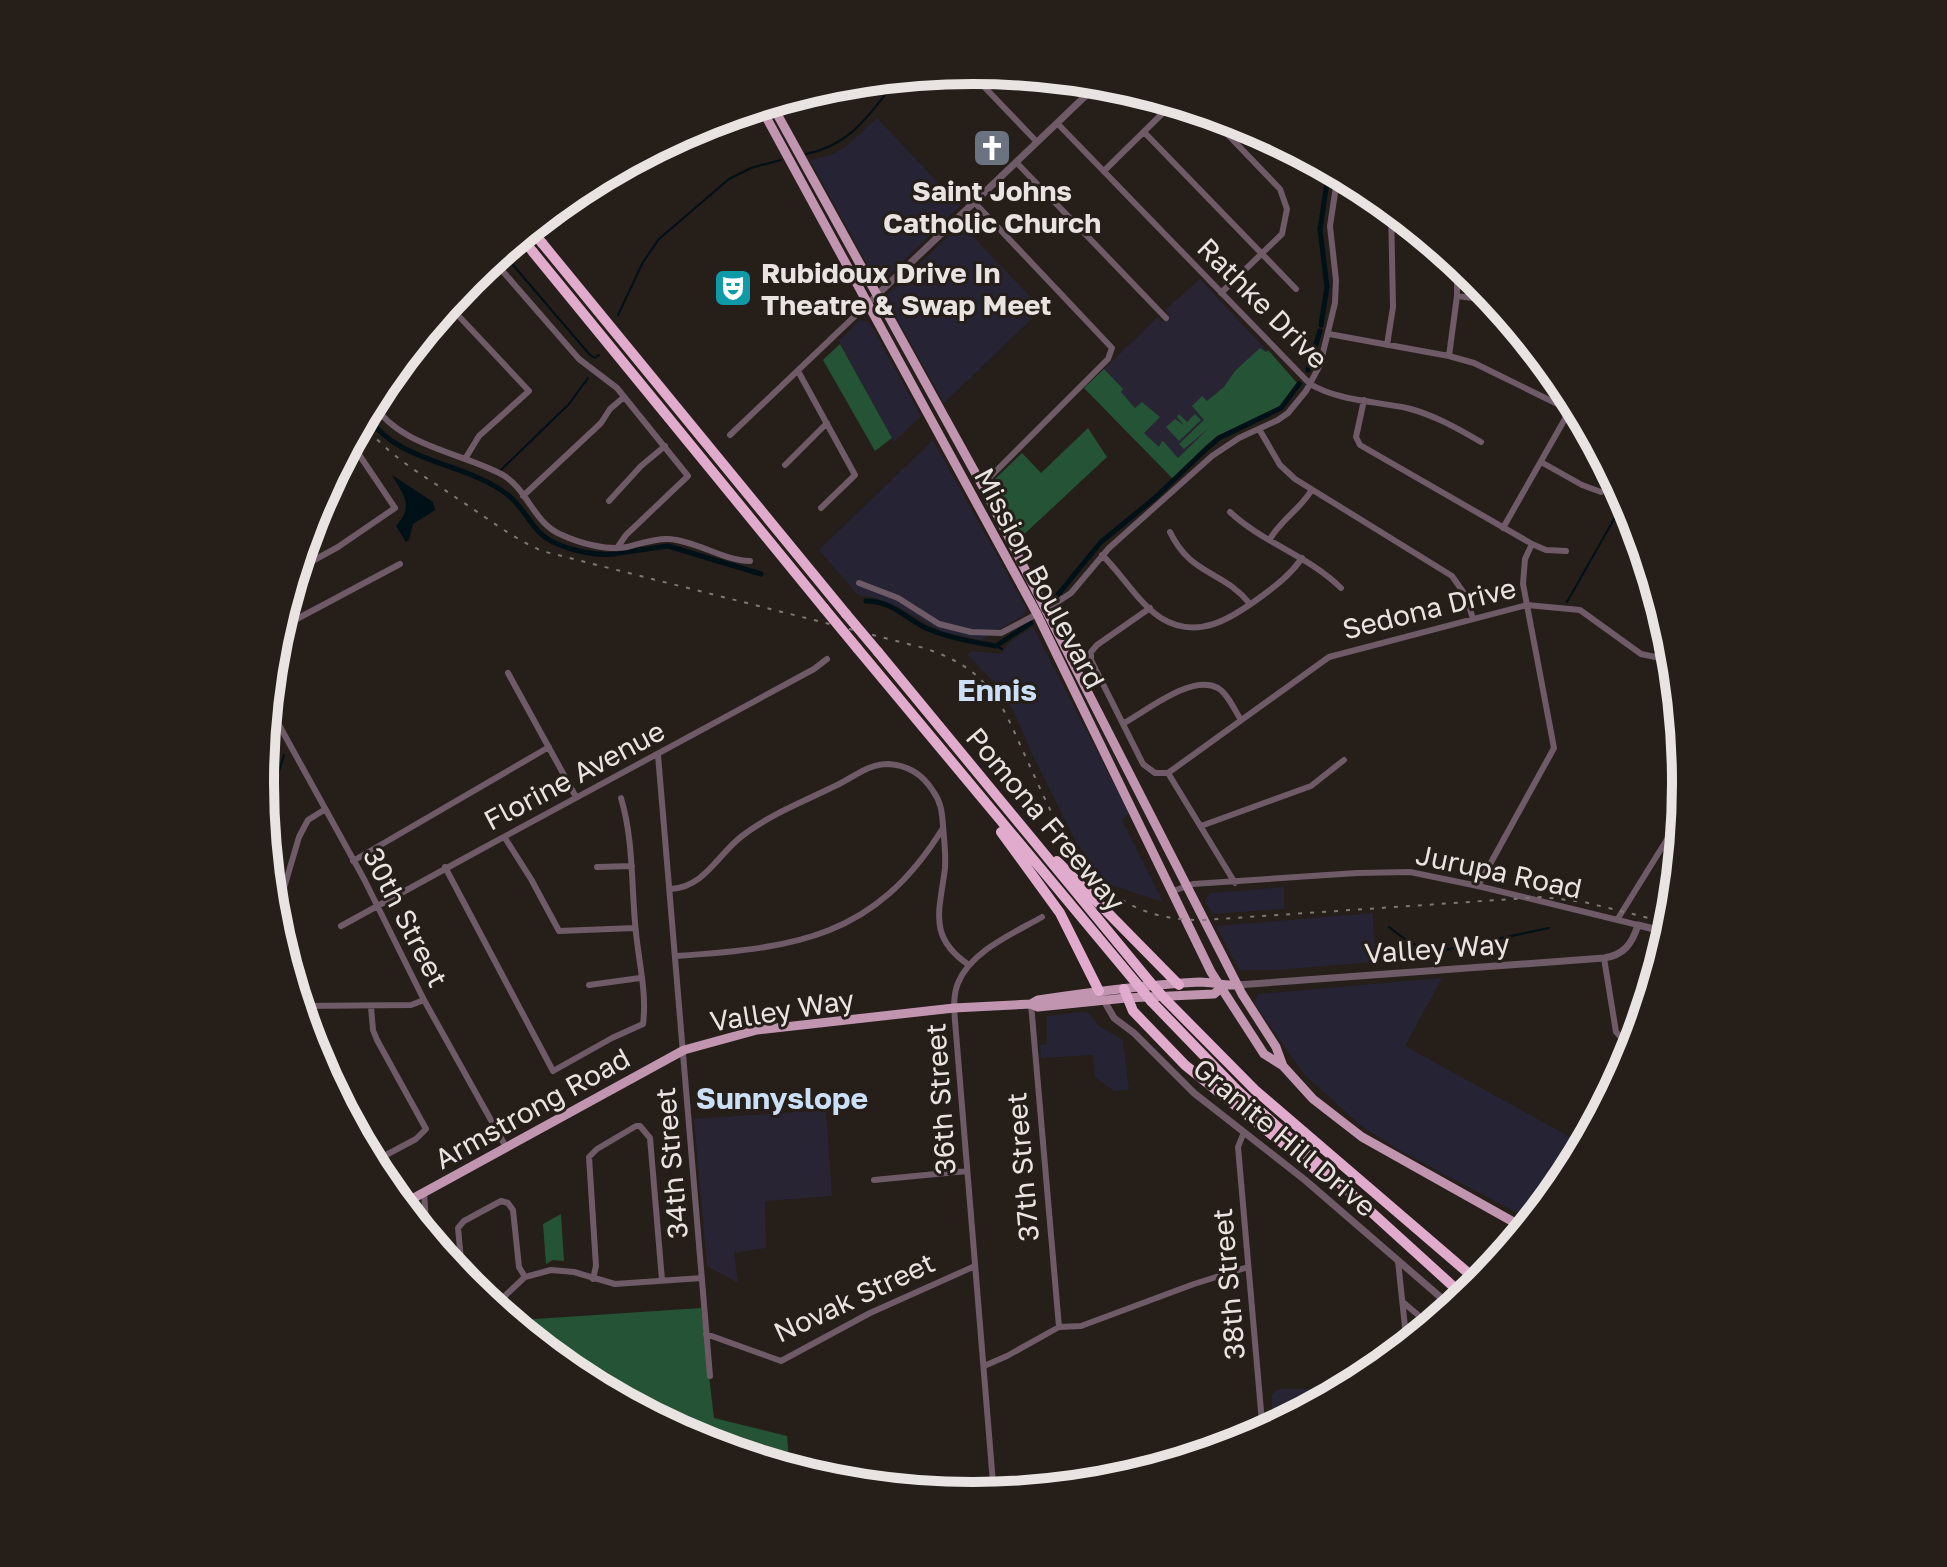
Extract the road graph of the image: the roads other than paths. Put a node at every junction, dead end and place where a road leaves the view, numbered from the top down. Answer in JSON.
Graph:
{"nodes":[{"id":1,"x":982,"y":84,"type":"edge"},
{"id":2,"x":1088,"y":94,"type":"edge"},
{"id":3,"x":1165,"y":111,"type":"edge"},
{"id":4,"x":776,"y":113,"type":"edge"},
{"id":5,"x":765,"y":116,"type":"edge"},
{"id":6,"x":1057,"y":123,"type":"junction"},
{"id":7,"x":1224,"y":131,"type":"edge"},
{"id":8,"x":1144,"y":132,"type":"junction"},
{"id":9,"x":1037,"y":142,"type":"junction"},
{"id":10,"x":1016,"y":162,"type":"junction"},
{"id":11,"x":1104,"y":171,"type":"junction"},
{"id":12,"x":1336,"y":186,"type":"edge"},
{"id":13,"x":974,"y":202,"type":"junction"},
{"id":14,"x":1391,"y":223,"type":"edge"},
{"id":15,"x":537,"y":238,"type":"edge"},
{"id":16,"x":528,"y":245,"type":"edge"},
{"id":17,"x":1262,"y":254,"type":"junction"},
{"id":18,"x":501,"y":269,"type":"edge"},
{"id":19,"x":1457,"y":279,"type":"edge"},
{"id":20,"x":1296,"y":289,"type":"dead end"},
{"id":21,"x":1221,"y":293,"type":"junction"},
{"id":22,"x":877,"y":295,"type":"junction"},
{"id":23,"x":1457,"y":296,"type":"junction"},
{"id":24,"x":1479,"y":300,"type":"edge"},
{"id":25,"x":868,"y":304,"type":"junction"},
{"id":26,"x":456,"y":313,"type":"edge"},
{"id":27,"x":1166,"y":318,"type":"dead end"},
{"id":28,"x":1329,"y":334,"type":"junction"},
{"id":29,"x":1387,"y":345,"type":"junction"},
{"id":30,"x":1449,"y":356,"type":"junction"},
{"id":31,"x":798,"y":371,"type":"junction"},
{"id":32,"x":1310,"y":384,"type":"junction"},
{"id":33,"x":624,"y":397,"type":"junction"},
{"id":34,"x":1364,"y":400,"type":"junction"},
{"id":35,"x":1562,"y":406,"type":"edge"},
{"id":36,"x":381,"y":413,"type":"edge"},
{"id":37,"x":1567,"y":415,"type":"edge"},
{"id":38,"x":827,"y":423,"type":"junction"},
{"id":39,"x":1259,"y":429,"type":"junction"},
{"id":40,"x":730,"y":435,"type":"dead end"},
{"id":41,"x":1481,"y":442,"type":"dead end"},
{"id":42,"x":665,"y":446,"type":"junction"},
{"id":43,"x":355,"y":458,"type":"edge"},
{"id":44,"x":465,"y":459,"type":"junction"},
{"id":45,"x":1541,"y":462,"type":"junction"},
{"id":46,"x":785,"y":465,"type":"dead end"},
{"id":47,"x":982,"y":485,"type":"junction"},
{"id":48,"x":1311,"y":491,"type":"junction"},
{"id":49,"x":1601,"y":492,"type":"dead end"},
{"id":50,"x":523,"y":496,"type":"junction"},
{"id":51,"x":609,"y":501,"type":"dead end"},
{"id":52,"x":821,"y":508,"type":"dead end"},
{"id":53,"x":1230,"y":512,"type":"dead end"},
{"id":54,"x":1503,"y":528,"type":"junction"},
{"id":55,"x":1170,"y":532,"type":"dead end"},
{"id":56,"x":1270,"y":539,"type":"junction"},
{"id":57,"x":1532,"y":544,"type":"junction"},
{"id":58,"x":617,"y":548,"type":"junction"},
{"id":59,"x":1566,"y":551,"type":"dead end"},
{"id":60,"x":1102,"y":555,"type":"junction"},
{"id":61,"x":1302,"y":558,"type":"junction"},
{"id":62,"x":750,"y":561,"type":"dead end"},
{"id":63,"x":310,"y":562,"type":"edge"},
{"id":64,"x":400,"y":564,"type":"dead end"},
{"id":65,"x":859,"y":583,"type":"dead end"},
{"id":66,"x":1341,"y":588,"type":"dead end"},
{"id":67,"x":1250,"y":604,"type":"junction"},
{"id":68,"x":1527,"y":605,"type":"junction"},
{"id":69,"x":1150,"y":608,"type":"junction"},
{"id":70,"x":1047,"y":609,"type":"junction"},
{"id":71,"x":1037,"y":614,"type":"junction"},
{"id":72,"x":1473,"y":619,"type":"junction"},
{"id":73,"x":293,"y":621,"type":"edge"},
{"id":74,"x":1662,"y":658,"type":"edge"},
{"id":75,"x":827,"y":659,"type":"dead end"},
{"id":76,"x":508,"y":673,"type":"dead end"},
{"id":77,"x":1241,"y":720,"type":"junction"},
{"id":78,"x":277,"y":722,"type":"edge"},
{"id":79,"x":1124,"y":723,"type":"junction"},
{"id":80,"x":549,"y":747,"type":"junction"},
{"id":81,"x":658,"y":755,"type":"junction"},
{"id":82,"x":1344,"y":760,"type":"dead end"},
{"id":83,"x":1168,"y":773,"type":"junction"},
{"id":84,"x":576,"y":797,"type":"junction"},
{"id":85,"x":621,"y":798,"type":"dead end"},
{"id":86,"x":1000,"y":802,"type":"junction"},
{"id":87,"x":987,"y":806,"type":"junction"},
{"id":88,"x":324,"y":810,"type":"junction"},
{"id":89,"x":1201,"y":826,"type":"junction"},
{"id":90,"x":943,"y":828,"type":"junction"},
{"id":91,"x":1672,"y":832,"type":"edge"},
{"id":92,"x":505,"y":838,"type":"junction"},
{"id":93,"x":353,"y":861,"type":"junction"},
{"id":94,"x":632,"y":866,"type":"junction"},
{"id":95,"x":445,"y":867,"type":"junction"},
{"id":96,"x":597,"y":867,"type":"dead end"},
{"id":97,"x":1235,"y":883,"type":"junction"},
{"id":98,"x":1186,"y":886,"type":"junction"},
{"id":99,"x":1478,"y":886,"type":"junction"},
{"id":100,"x":671,"y":889,"type":"junction"},
{"id":101,"x":1173,"y":891,"type":"junction"},
{"id":102,"x":283,"y":892,"type":"edge"},
{"id":103,"x":378,"y":905,"type":"junction"},
{"id":104,"x":1042,"y":917,"type":"dead end"},
{"id":105,"x":1617,"y":920,"type":"junction"},
{"id":106,"x":1638,"y":925,"type":"junction"},
{"id":107,"x":341,"y":926,"type":"dead end"},
{"id":108,"x":635,"y":928,"type":"junction"},
{"id":109,"x":1658,"y":930,"type":"edge"},
{"id":110,"x":676,"y":956,"type":"junction"},
{"id":111,"x":1604,"y":958,"type":"junction"},
{"id":112,"x":969,"y":965,"type":"junction"},
{"id":113,"x":640,"y":978,"type":"junction"},
{"id":114,"x":589,"y":985,"type":"dead end"},
{"id":115,"x":1179,"y":985,"type":"junction"},
{"id":116,"x":1237,"y":985,"type":"junction"},
{"id":117,"x":1222,"y":987,"type":"junction"},
{"id":118,"x":1125,"y":994,"type":"junction"},
{"id":119,"x":1101,"y":996,"type":"junction"},
{"id":120,"x":424,"y":1000,"type":"junction"},
{"id":121,"x":1031,"y":1004,"type":"junction"},
{"id":122,"x":311,"y":1007,"type":"edge"},
{"id":123,"x":371,"y":1007,"type":"junction"},
{"id":124,"x":954,"y":1008,"type":"junction"},
{"id":125,"x":1624,"y":1040,"type":"edge"},
{"id":126,"x":684,"y":1050,"type":"junction"},
{"id":127,"x":1283,"y":1066,"type":"junction"},
{"id":128,"x":1244,"y":1132,"type":"junction"},
{"id":129,"x":506,"y":1147,"type":"junction"},
{"id":130,"x":383,"y":1157,"type":"edge"},
{"id":131,"x":967,"y":1171,"type":"junction"},
{"id":132,"x":874,"y":1180,"type":"dead end"},
{"id":133,"x":424,"y":1192,"type":"junction"},
{"id":134,"x":412,"y":1199,"type":"edge"},
{"id":135,"x":1365,"y":1207,"type":"junction"},
{"id":136,"x":426,"y":1217,"type":"edge"},
{"id":137,"x":1516,"y":1224,"type":"edge"},
{"id":138,"x":462,"y":1260,"type":"edge"},
{"id":139,"x":1398,"y":1261,"type":"junction"},
{"id":140,"x":975,"y":1266,"type":"junction"},
{"id":141,"x":1248,"y":1267,"type":"junction"},
{"id":142,"x":1471,"y":1275,"type":"edge"},
{"id":143,"x":525,"y":1277,"type":"junction"},
{"id":144,"x":702,"y":1278,"type":"junction"},
{"id":145,"x":593,"y":1279,"type":"junction"},
{"id":146,"x":662,"y":1280,"type":"junction"},
{"id":147,"x":1456,"y":1289,"type":"edge"},
{"id":148,"x":501,"y":1299,"type":"edge"},
{"id":149,"x":1444,"y":1300,"type":"edge"},
{"id":150,"x":1404,"y":1303,"type":"junction"},
{"id":151,"x":1423,"y":1319,"type":"edge"},
{"id":152,"x":1059,"y":1327,"type":"junction"},
{"id":153,"x":1406,"y":1332,"type":"edge"},
{"id":154,"x":706,"y":1334,"type":"junction"},
{"id":155,"x":984,"y":1366,"type":"junction"},
{"id":156,"x":710,"y":1376,"type":"dead end"},
{"id":157,"x":1262,"y":1421,"type":"edge"},
{"id":158,"x":993,"y":1483,"type":"edge"}],
"edges":[{"from":1,"to":9,"type":"street"},
{"from":2,"to":6,"type":"street"},
{"from":3,"to":8,"type":"street"},
{"from":4,"to":22,"type":"main road","name":"Mission Boulevard"},
{"from":5,"to":25,"type":"main road","name":"Mission Boulevard"},
{"from":6,"to":9,"type":"street"},
{"from":6,"to":11,"type":"street","name":"Rathke Drive"},
{"from":7,"to":17,"type":"street"},
{"from":8,"to":11,"type":"street"},
{"from":8,"to":17,"type":"street"},
{"from":9,"to":10,"type":"street"},
{"from":10,"to":13,"type":"street"},
{"from":10,"to":27,"type":"street"},
{"from":11,"to":21,"type":"street","name":"Rathke Drive"},
{"from":12,"to":28,"type":"street"},
{"from":13,"to":22,"type":"street"},
{"from":13,"to":47,"type":"street"},
{"from":14,"to":29,"type":"street"},
{"from":15,"to":86,"type":"highway","name":"Pomona Freeway","bridge":true},
{"from":16,"to":87,"type":"highway","name":"Pomona Freeway","bridge":true},
{"from":17,"to":20,"type":"street"},
{"from":17,"to":21,"type":"street"},
{"from":18,"to":33,"type":"street"},
{"from":19,"to":23,"type":"street"},
{"from":21,"to":32,"type":"street","name":"Rathke Drive"},
{"from":22,"to":25,"type":"street"},
{"from":22,"to":47,"type":"main road","name":"Mission Boulevard"},
{"from":23,"to":24,"type":"street"},
{"from":23,"to":30,"type":"street"},
{"from":25,"to":31,"type":"street"},
{"from":25,"to":71,"type":"main road","name":"Mission Boulevard"},
{"from":26,"to":44,"type":"street"},
{"from":28,"to":29,"type":"street"},
{"from":28,"to":32,"type":"street"},
{"from":29,"to":30,"type":"street"},
{"from":30,"to":35,"type":"street"},
{"from":31,"to":38,"type":"street"},
{"from":31,"to":40,"type":"street"},
{"from":32,"to":34,"type":"street","name":"Rathke Drive"},
{"from":32,"to":39,"type":"street"},
{"from":33,"to":42,"type":"street"},
{"from":33,"to":50,"type":"street"},
{"from":34,"to":41,"type":"street","name":"Rathke Drive"},
{"from":34,"to":54,"type":"street"},
{"from":36,"to":44,"type":"street"},
{"from":37,"to":45,"type":"street"},
{"from":38,"to":46,"type":"street"},
{"from":38,"to":52,"type":"street"},
{"from":39,"to":48,"type":"street"},
{"from":39,"to":60,"type":"street"},
{"from":42,"to":51,"type":"street"},
{"from":42,"to":58,"type":"street"},
{"from":43,"to":63,"type":"street"},
{"from":44,"to":50,"type":"street"},
{"from":45,"to":49,"type":"street"},
{"from":45,"to":54,"type":"street"},
{"from":47,"to":70,"type":"main road","name":"Mission Boulevard"},
{"from":48,"to":56,"type":"street"},
{"from":48,"to":72,"type":"street"},
{"from":50,"to":58,"type":"street"},
{"from":53,"to":56,"type":"street"},
{"from":54,"to":57,"type":"street"},
{"from":55,"to":67,"type":"street"},
{"from":56,"to":61,"type":"street"},
{"from":57,"to":59,"type":"street"},
{"from":57,"to":68,"type":"street"},
{"from":58,"to":62,"type":"street"},
{"from":60,"to":69,"type":"street"},
{"from":60,"to":70,"type":"street"},
{"from":61,"to":66,"type":"street"},
{"from":61,"to":67,"type":"street"},
{"from":64,"to":73,"type":"street"},
{"from":65,"to":71,"type":"street"},
{"from":67,"to":69,"type":"street"},
{"from":68,"to":72,"type":"street","name":"Sedona Drive"},
{"from":68,"to":74,"type":"street","name":"Sedona Drive"},
{"from":68,"to":99,"type":"street"},
{"from":69,"to":79,"type":"street"},
{"from":70,"to":71,"type":"main road"},
{"from":70,"to":98,"type":"main road","name":"Mission Boulevard"},
{"from":71,"to":101,"type":"main road","name":"Mission Boulevard"},
{"from":72,"to":77,"type":"street","name":"Sedona Drive"},
{"from":75,"to":81,"type":"street","name":"Florine Avenue"},
{"from":76,"to":80,"type":"street"},
{"from":77,"to":79,"type":"street"},
{"from":77,"to":83,"type":"street","name":"Sedona Drive"},
{"from":78,"to":88,"type":"street","name":"30th Street"},
{"from":79,"to":83,"type":"street"},
{"from":80,"to":84,"type":"street"},
{"from":80,"to":93,"type":"street"},
{"from":81,"to":84,"type":"street","name":"Florine Avenue"},
{"from":81,"to":100,"type":"street","name":"34th Street"},
{"from":82,"to":89,"type":"street"},
{"from":83,"to":89,"type":"street"},
{"from":84,"to":92,"type":"street","name":"Florine Avenue"},
{"from":85,"to":94,"type":"street"},
{"from":86,"to":115,"type":"highway"},
{"from":86,"to":142,"type":"highway","name":"Pomona Freeway","bridge":true},
{"from":87,"to":119,"type":"highway"},
{"from":87,"to":135,"type":"highway","name":"Pomona Freeway","bridge":true},
{"from":88,"to":93,"type":"street","name":"30th Street"},
{"from":88,"to":102,"type":"street"},
{"from":89,"to":97,"type":"street"},
{"from":90,"to":100,"type":"street"},
{"from":90,"to":110,"type":"street"},
{"from":90,"to":112,"type":"street"},
{"from":91,"to":105,"type":"street"},
{"from":92,"to":95,"type":"street","name":"Florine Avenue"},
{"from":92,"to":108,"type":"street"},
{"from":93,"to":103,"type":"street","name":"30th Street"},
{"from":94,"to":96,"type":"street"},
{"from":94,"to":108,"type":"street"},
{"from":95,"to":103,"type":"street","name":"Florine Avenue"},
{"from":95,"to":113,"type":"street"},
{"from":97,"to":98,"type":"street","name":"Jurupa Road"},
{"from":97,"to":99,"type":"street","name":"Jurupa Road"},
{"from":98,"to":101,"type":"street","name":"Jurupa Road"},
{"from":98,"to":116,"type":"main road","name":"Mission Boulevard"},
{"from":99,"to":105,"type":"street","name":"Jurupa Road"},
{"from":100,"to":110,"type":"street","name":"34th Street"},
{"from":101,"to":117,"type":"main road","name":"Mission Boulevard"},
{"from":103,"to":107,"type":"street","name":"Florine Avenue"},
{"from":103,"to":120,"type":"street","name":"30th Street"},
{"from":104,"to":112,"type":"street"},
{"from":105,"to":106,"type":"street","name":"Jurupa Road"},
{"from":106,"to":109,"type":"street","name":"Jurupa Road"},
{"from":106,"to":111,"type":"street"},
{"from":108,"to":113,"type":"street"},
{"from":110,"to":126,"type":"street","name":"34th Street"},
{"from":111,"to":116,"type":"street","name":"Valley Way"},
{"from":111,"to":125,"type":"street"},
{"from":112,"to":124,"type":"street","name":"36th Street"},
{"from":113,"to":114,"type":"street"},
{"from":115,"to":117,"type":"main road","name":"Valley Way"},
{"from":115,"to":118,"type":"main road","name":"Valley Way"},
{"from":116,"to":117,"type":"main road","name":"Valley Way"},
{"from":116,"to":127,"type":"main road","name":"Mission Boulevard"},
{"from":117,"to":118,"type":"main road","name":"Valley Way"},
{"from":117,"to":127,"type":"main road","name":"Mission Boulevard"},
{"from":118,"to":119,"type":"main road","name":"Valley Way"},
{"from":118,"to":135,"type":"highway"},
{"from":119,"to":121,"type":"main road","name":"Valley Way"},
{"from":119,"to":128,"type":"street","name":"Granite Hill Drive"},
{"from":120,"to":123,"type":"street"},
{"from":120,"to":129,"type":"street","name":"30th Street"},
{"from":121,"to":124,"type":"main road","name":"Valley Way"},
{"from":121,"to":152,"type":"street","name":"37th Street"},
{"from":122,"to":123,"type":"street"},
{"from":123,"to":130,"type":"street"},
{"from":124,"to":126,"type":"main road","name":"Valley Way"},
{"from":124,"to":131,"type":"street","name":"36th Street"},
{"from":126,"to":129,"type":"main road","name":"Armstrong Road"},
{"from":126,"to":144,"type":"street","name":"34th Street"},
{"from":127,"to":137,"type":"main road","name":"Mission Boulevard"},
{"from":128,"to":139,"type":"street","name":"Granite Hill Drive"},
{"from":128,"to":141,"type":"street","name":"38th Street"},
{"from":129,"to":133,"type":"main road","name":"Armstrong Road"},
{"from":131,"to":132,"type":"street"},
{"from":131,"to":140,"type":"street","name":"36th Street"},
{"from":133,"to":134,"type":"main road","name":"Armstrong Road"},
{"from":133,"to":136,"type":"street"},
{"from":135,"to":147,"type":"highway","name":"Pomona Freeway"},
{"from":138,"to":143,"type":"street"},
{"from":139,"to":149,"type":"street","name":"Granite Hill Drive"},
{"from":139,"to":150,"type":"street"},
{"from":140,"to":154,"type":"street","name":"Novak Street"},
{"from":140,"to":155,"type":"street","name":"36th Street"},
{"from":141,"to":152,"type":"street"},
{"from":141,"to":157,"type":"street","name":"38th Street"},
{"from":143,"to":145,"type":"street"},
{"from":143,"to":148,"type":"street"},
{"from":144,"to":146,"type":"street"},
{"from":144,"to":154,"type":"street","name":"34th Street"},
{"from":145,"to":146,"type":"street"},
{"from":145,"to":146,"type":"street"},
{"from":150,"to":151,"type":"street"},
{"from":150,"to":153,"type":"street"},
{"from":152,"to":155,"type":"street"},
{"from":154,"to":156,"type":"street","name":"34th Street"},
{"from":155,"to":158,"type":"street","name":"36th Street"}]}
